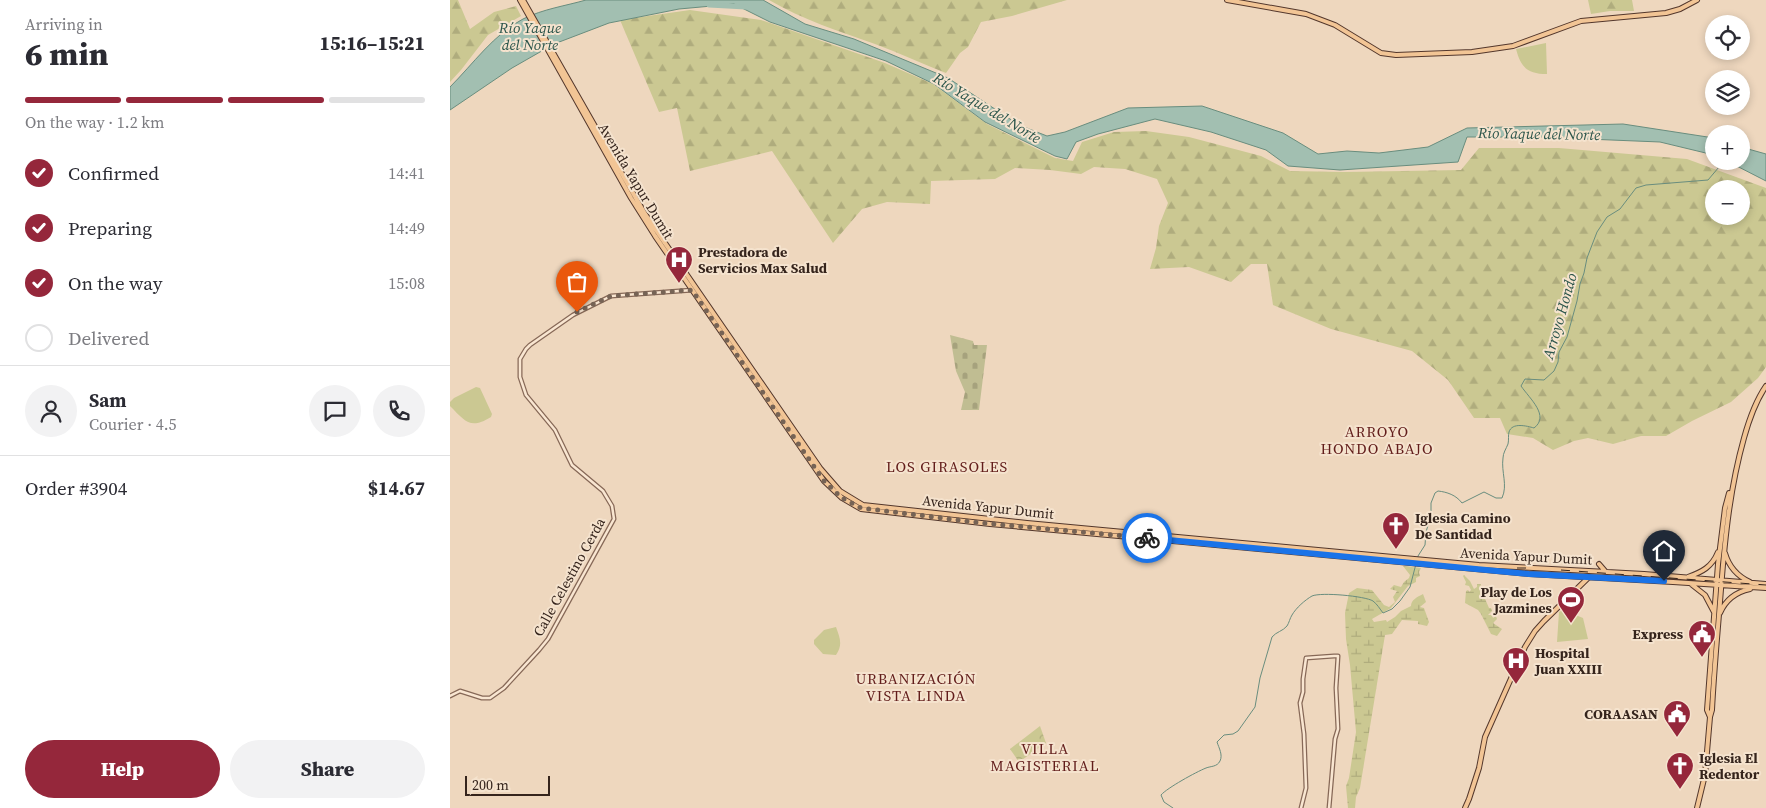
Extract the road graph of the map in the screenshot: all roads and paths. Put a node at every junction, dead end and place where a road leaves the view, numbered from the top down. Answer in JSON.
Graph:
{"nodes":[{"id":1,"x":521,"y":0,"type":"edge"},
{"id":2,"x":1227,"y":0,"type":"edge"},
{"id":3,"x":1696,"y":0,"type":"edge"},
{"id":4,"x":694,"y":290,"type":"junction"},
{"id":5,"x":1766,"y":386,"type":"edge"},
{"id":6,"x":1722,"y":546,"type":"junction"},
{"id":7,"x":1431,"y":563,"type":"junction"},
{"id":8,"x":1599,"y":564,"type":"dead end"},
{"id":9,"x":1594,"y":571,"type":"junction"},
{"id":10,"x":1607,"y":572,"type":"junction"},
{"id":11,"x":1574,"y":576,"type":"junction"},
{"id":12,"x":1589,"y":577,"type":"junction"},
{"id":13,"x":1687,"y":578,"type":"junction"},
{"id":14,"x":1689,"y":583,"type":"junction"},
{"id":15,"x":1719,"y":583,"type":"junction"},
{"id":16,"x":1766,"y":584,"type":"edge"},
{"id":17,"x":1755,"y":585,"type":"junction"},
{"id":18,"x":1578,"y":588,"type":"junction"},
{"id":19,"x":1766,"y":588,"type":"edge"},
{"id":20,"x":1717,"y":618,"type":"junction"},
{"id":21,"x":450,"y":696,"type":"edge"},
{"id":22,"x":1301,"y":808,"type":"edge"},
{"id":23,"x":1329,"y":808,"type":"edge"},
{"id":24,"x":1465,"y":808,"type":"edge"},
{"id":25,"x":1697,"y":808,"type":"edge"}],
"edges":[{"from":1,"to":4,"type":"main road","name":"Avenida Yapur Dumit"},
{"from":2,"to":3,"type":"main road"},
{"from":4,"to":7,"type":"main road","name":"Avenida Yapur Dumit"},
{"from":4,"to":21,"type":"street","name":"Calle Celestino Cerda"},
{"from":5,"to":6,"type":"main road"},
{"from":6,"to":13,"type":"main road"},
{"from":6,"to":15,"type":"main road"},
{"from":6,"to":17,"type":"main road"},
{"from":7,"to":9,"type":"main road","name":"Avenida Yapur Dumit"},
{"from":7,"to":11,"type":"main road","name":"Avenida Yapur Dumit"},
{"from":8,"to":10,"type":"main road"},
{"from":9,"to":10,"type":"main road","name":"Avenida Yapur Dumit"},
{"from":9,"to":12,"type":"main road"},
{"from":10,"to":13,"type":"main road","name":"Avenida Yapur Dumit"},
{"from":11,"to":12,"type":"main road","name":"Avenida Yapur Dumit"},
{"from":11,"to":18,"type":"main road"},
{"from":12,"to":14,"type":"main road","name":"Avenida Yapur Dumit"},
{"from":12,"to":18,"type":"main road"},
{"from":13,"to":15,"type":"main road","name":"Avenida Yapur Dumit"},
{"from":14,"to":15,"type":"main road","name":"Avenida Yapur Dumit"},
{"from":14,"to":20,"type":"main road"},
{"from":15,"to":17,"type":"main road"},
{"from":15,"to":20,"type":"main road"},
{"from":16,"to":17,"type":"main road"},
{"from":17,"to":19,"type":"main road"},
{"from":17,"to":20,"type":"main road"},
{"from":18,"to":24,"type":"main road"},
{"from":20,"to":25,"type":"main road"},
{"from":22,"to":23,"type":"street"}]}
